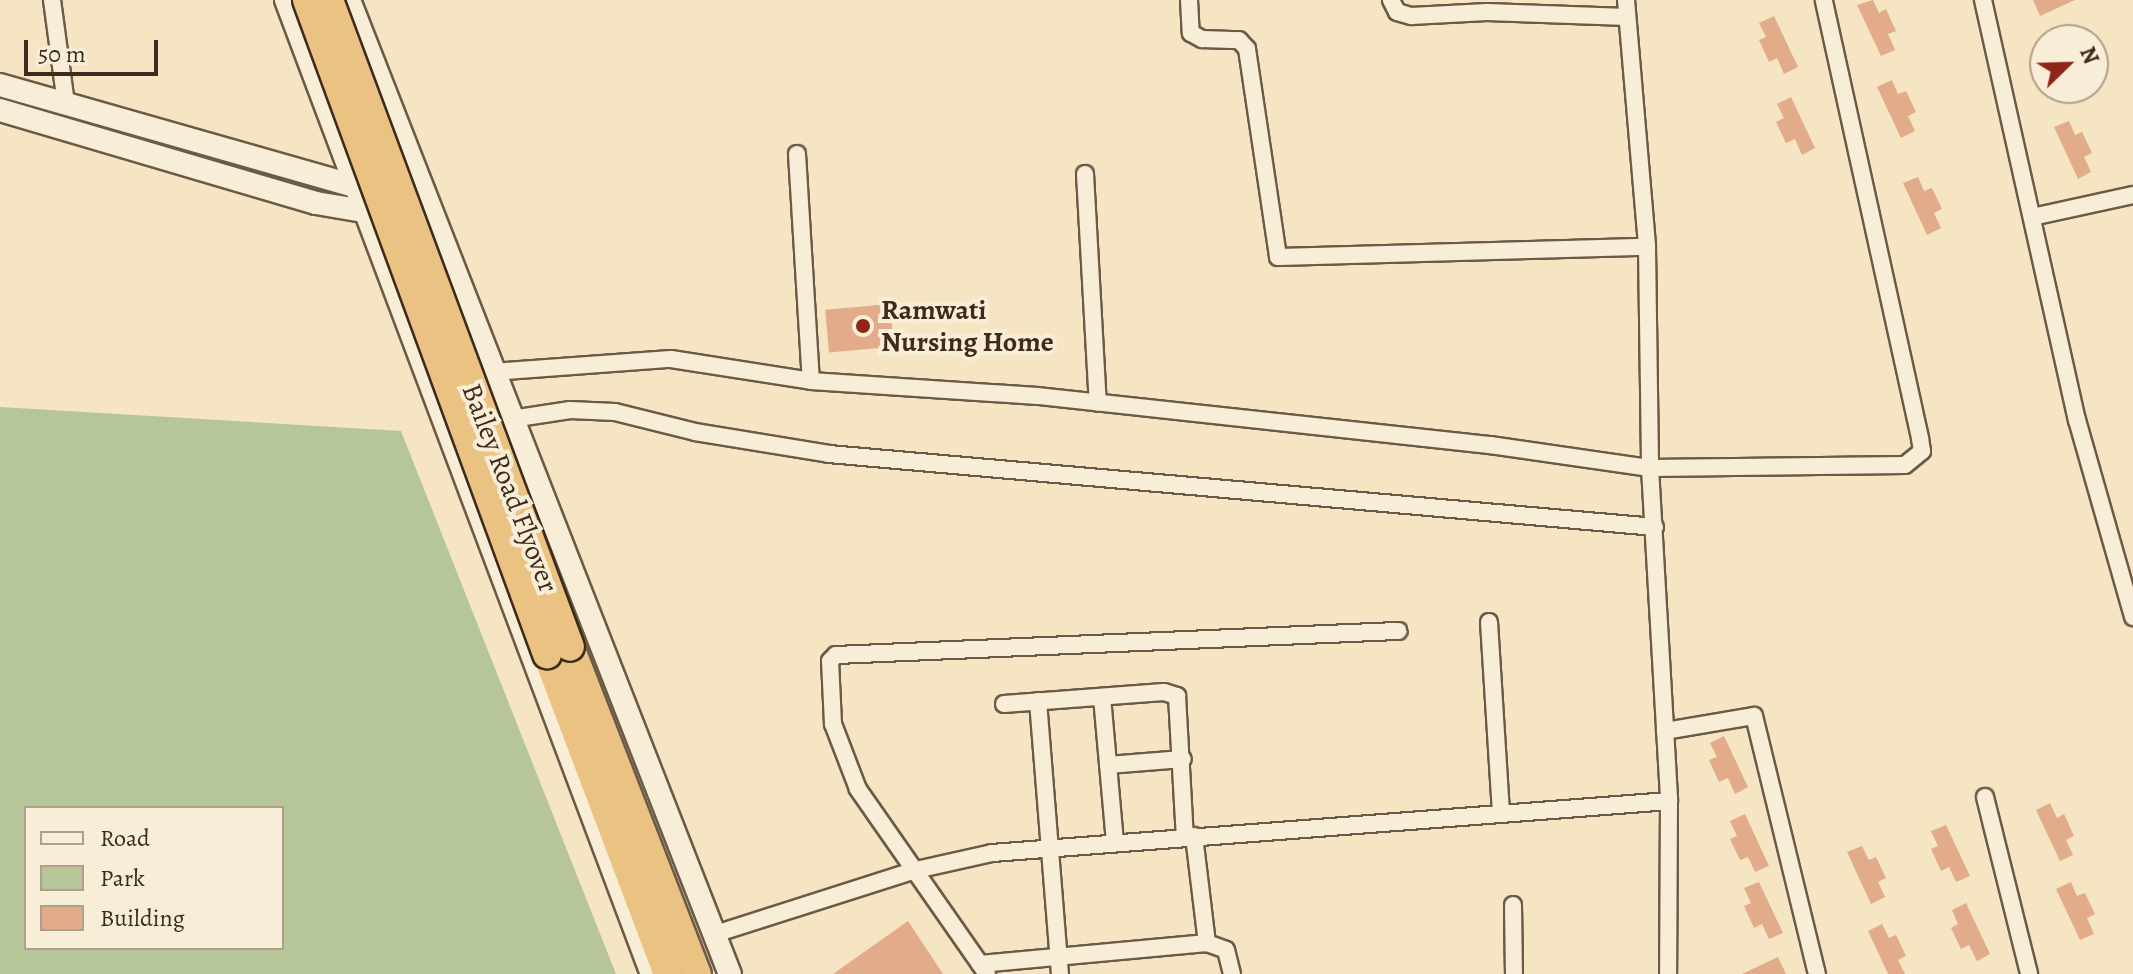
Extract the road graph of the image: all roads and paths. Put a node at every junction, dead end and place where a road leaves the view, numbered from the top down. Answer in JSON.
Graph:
{"nodes":[{"id":1,"x":52,"y":0,"type":"edge"},
{"id":2,"x":286,"y":0,"type":"edge"},
{"id":3,"x":307,"y":0,"type":"edge"},
{"id":4,"x":329,"y":0,"type":"edge"},
{"id":5,"x":349,"y":0,"type":"edge"},
{"id":6,"x":1189,"y":0,"type":"edge"},
{"id":7,"x":1391,"y":0,"type":"edge"},
{"id":8,"x":1626,"y":0,"type":"edge"},
{"id":9,"x":1824,"y":0,"type":"edge"},
{"id":10,"x":1983,"y":0,"type":"edge"},
{"id":11,"x":1627,"y":17,"type":"junction"},
{"id":12,"x":370,"y":55,"type":"junction"},
{"id":13,"x":311,"y":70,"type":"junction"},
{"id":14,"x":0,"y":85,"type":"edge"},
{"id":15,"x":66,"y":104,"type":"junction"},
{"id":16,"x":0,"y":110,"type":"edge"},
{"id":17,"x":797,"y":154,"type":"dead end"},
{"id":18,"x":414,"y":172,"type":"junction"},
{"id":19,"x":1085,"y":174,"type":"dead end"},
{"id":20,"x":354,"y":186,"type":"junction"},
{"id":21,"x":2133,"y":195,"type":"edge"},
{"id":22,"x":424,"y":197,"type":"junction"},
{"id":23,"x":364,"y":211,"type":"junction"},
{"id":24,"x":2032,"y":217,"type":"junction"},
{"id":25,"x":1647,"y":247,"type":"junction"},
{"id":26,"x":461,"y":292,"type":"junction"},
{"id":27,"x":402,"y":315,"type":"junction"},
{"id":28,"x":492,"y":372,"type":"junction"},
{"id":29,"x":811,"y":381,"type":"junction"},
{"id":30,"x":1098,"y":403,"type":"junction"},
{"id":31,"x":510,"y":419,"type":"junction"},
{"id":32,"x":448,"y":437,"type":"junction"},
{"id":33,"x":1650,"y":468,"type":"junction"},
{"id":34,"x":1655,"y":527,"type":"junction"},
{"id":35,"x":2132,"y":612,"type":"edge"},
{"id":36,"x":1489,"y":622,"type":"dead end"},
{"id":37,"x":1398,"y":631,"type":"dead end"},
{"id":38,"x":559,"y":651,"type":"junction"},
{"id":39,"x":1102,"y":697,"type":"junction"},
{"id":40,"x":1038,"y":701,"type":"junction"},
{"id":41,"x":1004,"y":704,"type":"dead end"},
{"id":42,"x":1665,"y":731,"type":"junction"},
{"id":43,"x":1183,"y":759,"type":"junction"},
{"id":44,"x":1108,"y":765,"type":"junction"},
{"id":45,"x":1985,"y":797,"type":"dead end"},
{"id":46,"x":1669,"y":801,"type":"junction"},
{"id":47,"x":1501,"y":813,"type":"junction"},
{"id":48,"x":1189,"y":836,"type":"junction"},
{"id":49,"x":1115,"y":842,"type":"junction"},
{"id":50,"x":1051,"y":847,"type":"junction"},
{"id":51,"x":916,"y":870,"type":"junction"},
{"id":52,"x":1513,"y":905,"type":"dead end"},
{"id":53,"x":715,"y":934,"type":"junction"},
{"id":54,"x":1207,"y":943,"type":"junction"},
{"id":55,"x":1059,"y":957,"type":"junction"},
{"id":56,"x":984,"y":969,"type":"edge"},
{"id":57,"x":652,"y":974,"type":"edge"},
{"id":58,"x":668,"y":974,"type":"edge"},
{"id":59,"x":697,"y":974,"type":"edge"},
{"id":60,"x":730,"y":974,"type":"edge"},
{"id":61,"x":1060,"y":974,"type":"edge"},
{"id":62,"x":1232,"y":974,"type":"edge"},
{"id":63,"x":1514,"y":974,"type":"edge"},
{"id":64,"x":1668,"y":974,"type":"edge"},
{"id":65,"x":1817,"y":974,"type":"edge"},
{"id":66,"x":2029,"y":974,"type":"edge"}],
"edges":[{"from":1,"to":15,"type":"street"},
{"from":2,"to":13,"type":"main road"},
{"from":3,"to":38,"type":"highway","name":"Bailey Road Flyover","bridge":true},
{"from":4,"to":38,"type":"highway","name":"Bailey Road Flyover","bridge":true},
{"from":5,"to":12,"type":"main road"},
{"from":6,"to":25,"type":"street"},
{"from":7,"to":11,"type":"street"},
{"from":8,"to":11,"type":"street"},
{"from":9,"to":33,"type":"street"},
{"from":10,"to":24,"type":"street"},
{"from":11,"to":25,"type":"street"},
{"from":12,"to":13,"type":"main road"},
{"from":12,"to":18,"type":"main road"},
{"from":13,"to":20,"type":"main road"},
{"from":14,"to":15,"type":"main road"},
{"from":15,"to":20,"type":"main road"},
{"from":16,"to":23,"type":"main road"},
{"from":17,"to":29,"type":"street"},
{"from":18,"to":20,"type":"main road"},
{"from":18,"to":22,"type":"main road"},
{"from":19,"to":30,"type":"street"},
{"from":20,"to":23,"type":"main road"},
{"from":21,"to":24,"type":"street"},
{"from":22,"to":23,"type":"main road"},
{"from":22,"to":26,"type":"main road"},
{"from":23,"to":27,"type":"main road"},
{"from":24,"to":35,"type":"street"},
{"from":25,"to":33,"type":"street"},
{"from":26,"to":27,"type":"main road"},
{"from":26,"to":28,"type":"main road"},
{"from":27,"to":32,"type":"main road"},
{"from":28,"to":29,"type":"street"},
{"from":28,"to":31,"type":"main road"},
{"from":29,"to":30,"type":"street"},
{"from":30,"to":33,"type":"street"},
{"from":31,"to":32,"type":"street"},
{"from":31,"to":34,"type":"street"},
{"from":31,"to":53,"type":"main road"},
{"from":32,"to":57,"type":"main road"},
{"from":33,"to":34,"type":"street"},
{"from":34,"to":42,"type":"street"},
{"from":36,"to":47,"type":"street"},
{"from":37,"to":51,"type":"street"},
{"from":38,"to":58,"type":"highway","name":"Bailey Road Flyover"},
{"from":38,"to":59,"type":"highway","name":"Bailey Road Flyover"},
{"from":39,"to":40,"type":"street"},
{"from":39,"to":43,"type":"street"},
{"from":39,"to":44,"type":"street"},
{"from":40,"to":41,"type":"street"},
{"from":40,"to":50,"type":"street"},
{"from":42,"to":46,"type":"street"},
{"from":42,"to":65,"type":"street"},
{"from":43,"to":44,"type":"street"},
{"from":43,"to":48,"type":"street"},
{"from":44,"to":49,"type":"street"},
{"from":45,"to":66,"type":"street"},
{"from":46,"to":47,"type":"street"},
{"from":46,"to":64,"type":"street"},
{"from":47,"to":48,"type":"street"},
{"from":48,"to":49,"type":"street"},
{"from":48,"to":54,"type":"street"},
{"from":49,"to":50,"type":"street"},
{"from":50,"to":51,"type":"street"},
{"from":50,"to":55,"type":"street"},
{"from":51,"to":53,"type":"street"},
{"from":51,"to":56,"type":"street"},
{"from":52,"to":63,"type":"street"},
{"from":53,"to":60,"type":"main road"},
{"from":54,"to":55,"type":"street"},
{"from":54,"to":62,"type":"street"},
{"from":55,"to":56,"type":"street"},
{"from":55,"to":61,"type":"street"}]}
